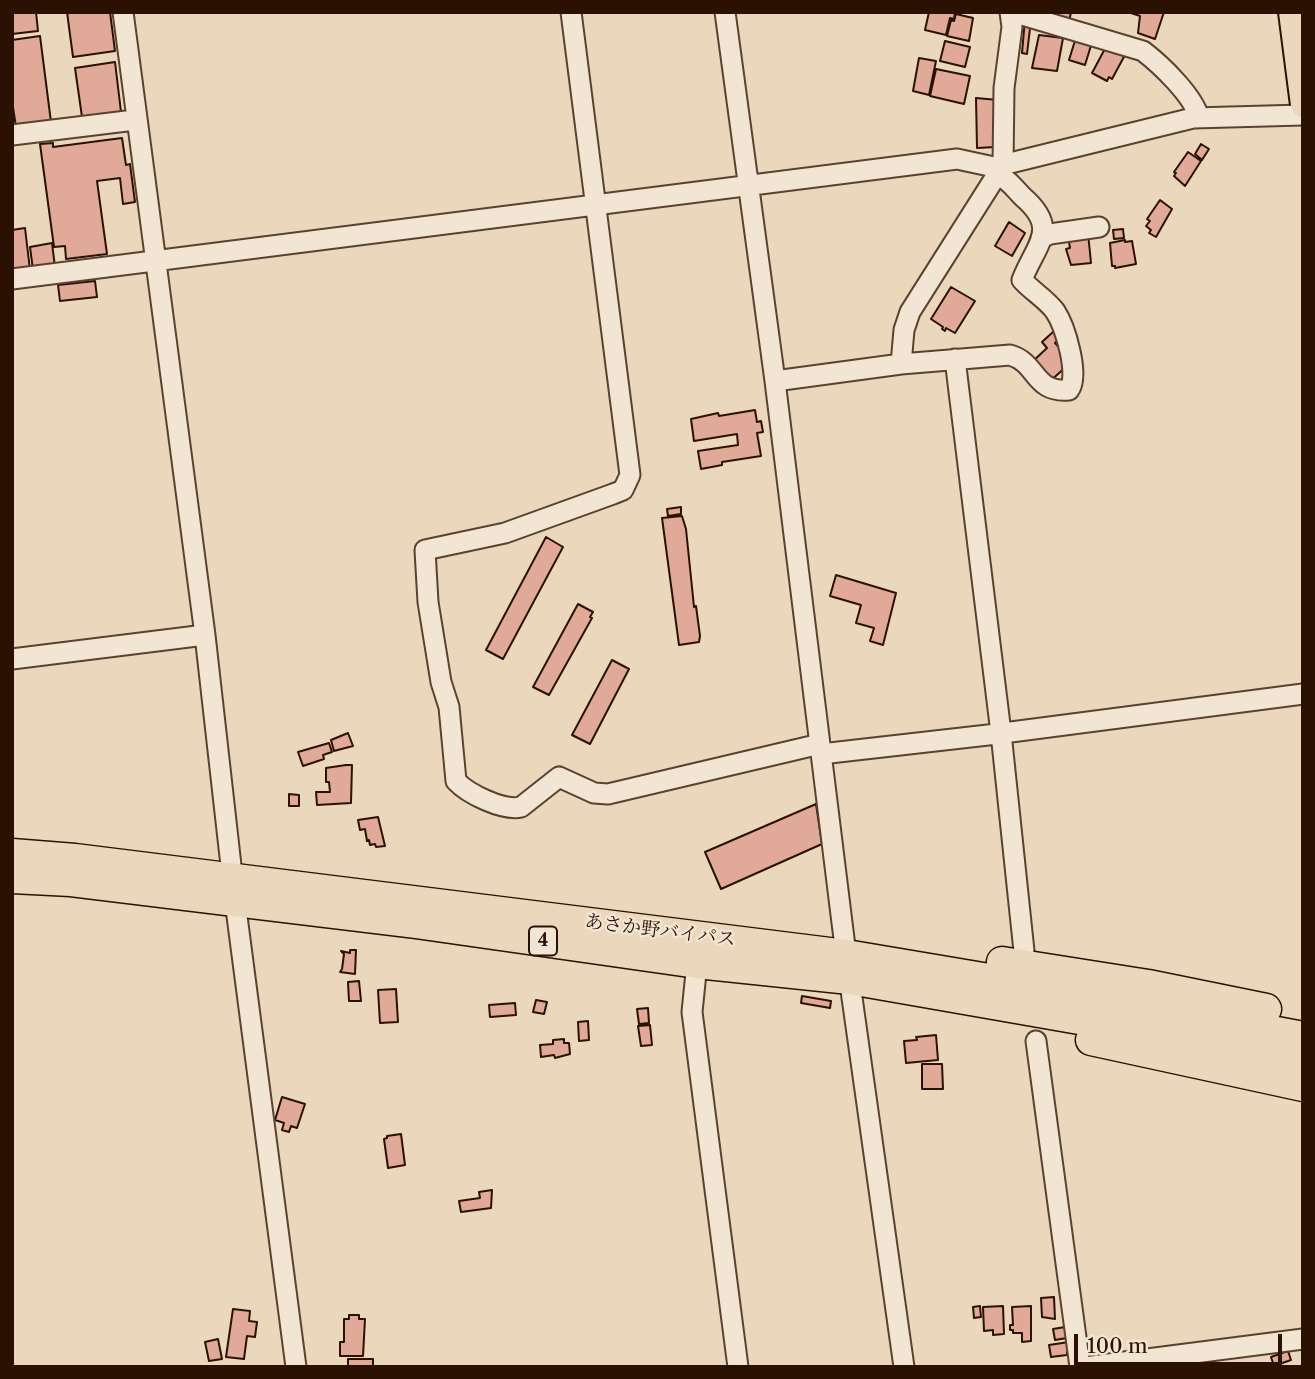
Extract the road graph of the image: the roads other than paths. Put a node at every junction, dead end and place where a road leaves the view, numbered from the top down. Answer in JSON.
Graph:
{"nodes":[{"id":1,"x":123,"y":12,"type":"edge"},
{"id":2,"x":571,"y":12,"type":"edge"},
{"id":3,"x":725,"y":12,"type":"edge"},
{"id":4,"x":1011,"y":12,"type":"edge"},
{"id":5,"x":1291,"y":12,"type":"edge"},
{"id":6,"x":1303,"y":105,"type":"edge"},
{"id":7,"x":1303,"y":115,"type":"edge"},
{"id":8,"x":1199,"y":118,"type":"junction"},
{"id":9,"x":135,"y":120,"type":"junction"},
{"id":10,"x":12,"y":135,"type":"edge"},
{"id":11,"x":1000,"y":170,"type":"junction"},
{"id":12,"x":749,"y":186,"type":"junction"},
{"id":13,"x":595,"y":205,"type":"junction"},
{"id":14,"x":1099,"y":227,"type":"dead end"},
{"id":15,"x":1041,"y":238,"type":"junction"},
{"id":16,"x":155,"y":261,"type":"junction"},
{"id":17,"x":12,"y":279,"type":"edge"},
{"id":18,"x":955,"y":359,"type":"junction"},
{"id":19,"x":901,"y":364,"type":"junction"},
{"id":20,"x":775,"y":381,"type":"junction"},
{"id":21,"x":205,"y":635,"type":"junction"},
{"id":22,"x":12,"y":659,"type":"edge"},
{"id":23,"x":1303,"y":694,"type":"edge"},
{"id":24,"x":1002,"y":733,"type":"junction"},
{"id":25,"x":821,"y":749,"type":"junction"},
{"id":26,"x":12,"y":854,"type":"edge"},
{"id":27,"x":12,"y":878,"type":"edge"},
{"id":28,"x":234,"y":890,"type":"junction"},
{"id":29,"x":1024,"y":951,"type":"dead end"},
{"id":30,"x":697,"y":963,"type":"junction"},
{"id":31,"x":848,"y":967,"type":"junction"},
{"id":32,"x":1303,"y":1017,"type":"edge"},
{"id":33,"x":1034,"y":1034,"type":"junction"},
{"id":34,"x":1303,"y":1037,"type":"edge"},
{"id":35,"x":1303,"y":1058,"type":"edge"},
{"id":36,"x":1303,"y":1086,"type":"edge"},
{"id":37,"x":1303,"y":1339,"type":"edge"},
{"id":38,"x":296,"y":1367,"type":"edge"},
{"id":39,"x":738,"y":1367,"type":"edge"},
{"id":40,"x":904,"y":1367,"type":"edge"},
{"id":41,"x":1082,"y":1367,"type":"edge"}],
"edges":[{"from":1,"to":9,"type":"street"},
{"from":2,"to":13,"type":"street"},
{"from":3,"to":12,"type":"street"},
{"from":4,"to":8,"type":"street"},
{"from":4,"to":11,"type":"street"},
{"from":5,"to":6,"type":"main road"},
{"from":7,"to":8,"type":"street"},
{"from":8,"to":11,"type":"street"},
{"from":9,"to":10,"type":"street"},
{"from":9,"to":16,"type":"street"},
{"from":11,"to":12,"type":"street"},
{"from":11,"to":15,"type":"street"},
{"from":11,"to":19,"type":"street"},
{"from":12,"to":13,"type":"street"},
{"from":12,"to":20,"type":"street"},
{"from":13,"to":16,"type":"street"},
{"from":13,"to":25,"type":"street"},
{"from":14,"to":15,"type":"street"},
{"from":15,"to":18,"type":"street"},
{"from":16,"to":17,"type":"street"},
{"from":16,"to":21,"type":"street"},
{"from":18,"to":19,"type":"street"},
{"from":18,"to":24,"type":"street"},
{"from":19,"to":20,"type":"street"},
{"from":20,"to":25,"type":"street"},
{"from":21,"to":22,"type":"street"},
{"from":21,"to":28,"type":"street"},
{"from":23,"to":24,"type":"street"},
{"from":24,"to":25,"type":"street"},
{"from":24,"to":29,"type":"street"},
{"from":25,"to":31,"type":"street"},
{"from":26,"to":28,"type":"highway","name":"あさか野バイパス","number":"4"},
{"from":27,"to":28,"type":"highway","name":"あさか野バイパス","number":"4"},
{"from":28,"to":30,"type":"highway","name":"あさか野バイパス","number":"4"},
{"from":28,"to":31,"type":"highway","name":"あさか野バイパス","number":"4"},
{"from":28,"to":38,"type":"street"},
{"from":30,"to":31,"type":"highway","name":"あさか野バイパス","number":"4"},
{"from":30,"to":39,"type":"street"},
{"from":31,"to":32,"type":"highway"},
{"from":31,"to":33,"type":"highway","number":"4"},
{"from":31,"to":34,"type":"highway","name":"あさか野バイパス","number":"4"},
{"from":31,"to":35,"type":"highway","name":"あさか野バイパス","number":"4"},
{"from":31,"to":40,"type":"street"},
{"from":33,"to":36,"type":"highway"},
{"from":33,"to":41,"type":"street"},
{"from":37,"to":41,"type":"street"}]}
